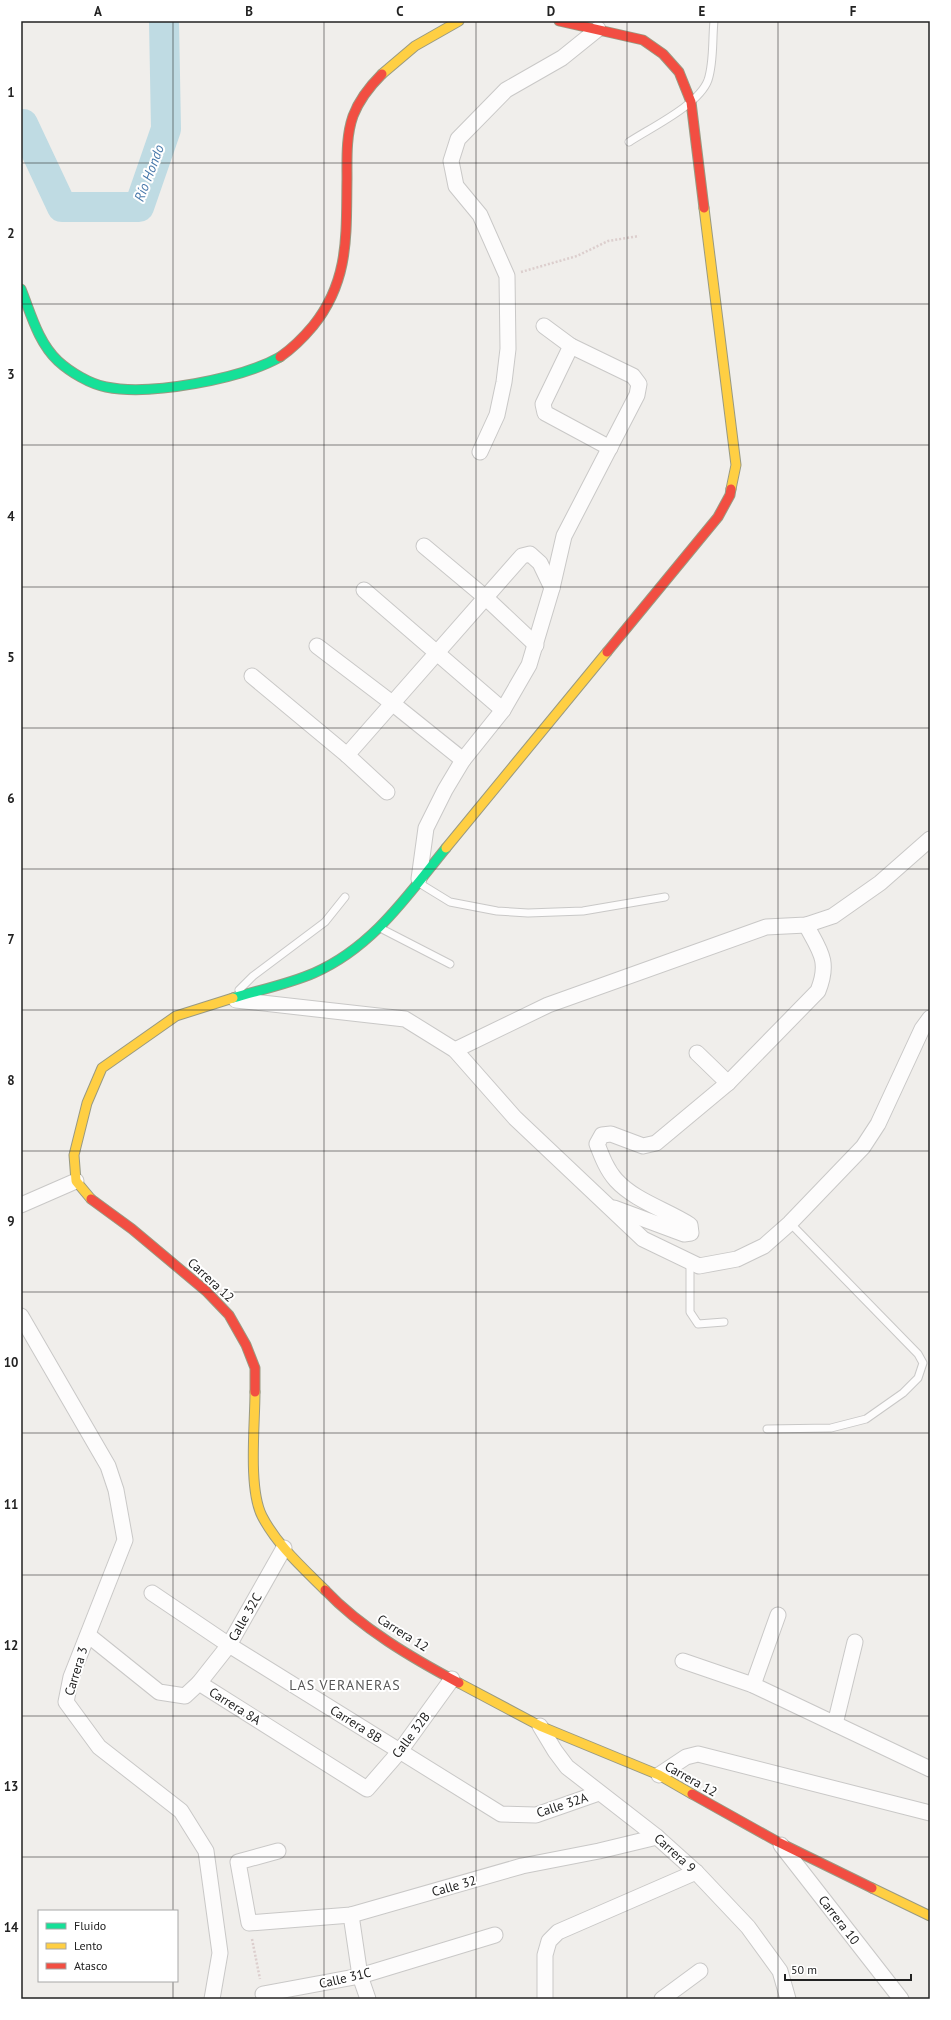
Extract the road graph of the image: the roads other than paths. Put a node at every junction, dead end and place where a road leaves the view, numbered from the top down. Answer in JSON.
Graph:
{"nodes":[{"id":1,"x":459,"y":21,"type":"edge"},
{"id":2,"x":559,"y":21,"type":"edge"},
{"id":3,"x":714,"y":21,"type":"edge"},
{"id":4,"x":598,"y":29,"type":"junction"},
{"id":5,"x":691,"y":102,"type":"junction"},
{"id":6,"x":629,"y":142,"type":"dead end"},
{"id":7,"x":21,"y":289,"type":"edge"},
{"id":8,"x":30,"y":307,"type":"junction"},
{"id":9,"x":21,"y":312,"type":"edge"},
{"id":10,"x":544,"y":326,"type":"dead end"},
{"id":11,"x":572,"y":346,"type":"junction"},
{"id":12,"x":610,"y":448,"type":"junction"},
{"id":13,"x":480,"y":452,"type":"dead end"},
{"id":14,"x":424,"y":546,"type":"dead end"},
{"id":15,"x":552,"y":588,"type":"junction"},
{"id":16,"x":364,"y":590,"type":"dead end"},
{"id":17,"x":485,"y":597,"type":"junction"},
{"id":18,"x":536,"y":645,"type":"junction"},
{"id":19,"x":317,"y":646,"type":"dead end"},
{"id":20,"x":437,"y":652,"type":"junction"},
{"id":21,"x":252,"y":676,"type":"dead end"},
{"id":22,"x":392,"y":703,"type":"junction"},
{"id":23,"x":503,"y":710,"type":"junction"},
{"id":24,"x":347,"y":755,"type":"junction"},
{"id":25,"x":463,"y":760,"type":"junction"},
{"id":26,"x":387,"y":792,"type":"dead end"},
{"id":27,"x":930,"y":839,"type":"edge"},
{"id":28,"x":419,"y":882,"type":"junction"},
{"id":29,"x":345,"y":897,"type":"dead end"},
{"id":30,"x":665,"y":897,"type":"dead end"},
{"id":31,"x":806,"y":925,"type":"junction"},
{"id":32,"x":380,"y":928,"type":"junction"},
{"id":33,"x":450,"y":964,"type":"dead end"},
{"id":34,"x":232,"y":1000,"type":"junction"},
{"id":35,"x":930,"y":1018,"type":"edge"},
{"id":36,"x":455,"y":1050,"type":"junction"},
{"id":37,"x":697,"y":1053,"type":"dead end"},
{"id":38,"x":728,"y":1084,"type":"junction"},
{"id":39,"x":76,"y":1181,"type":"junction"},
{"id":40,"x":21,"y":1206,"type":"edge"},
{"id":41,"x":607,"y":1206,"type":"junction"},
{"id":42,"x":790,"y":1223,"type":"junction"},
{"id":43,"x":690,"y":1261,"type":"junction"},
{"id":44,"x":21,"y":1316,"type":"edge"},
{"id":45,"x":724,"y":1322,"type":"dead end"},
{"id":46,"x":767,"y":1429,"type":"dead end"},
{"id":47,"x":284,"y":1548,"type":"junction"},
{"id":48,"x":152,"y":1593,"type":"dead end"},
{"id":49,"x":778,"y":1614,"type":"dead end"},
{"id":50,"x":88,"y":1635,"type":"junction"},
{"id":51,"x":855,"y":1642,"type":"dead end"},
{"id":52,"x":229,"y":1645,"type":"junction"},
{"id":53,"x":683,"y":1661,"type":"dead end"},
{"id":54,"x":452,"y":1679,"type":"junction"},
{"id":55,"x":199,"y":1683,"type":"junction"},
{"id":56,"x":753,"y":1685,"type":"junction"},
{"id":57,"x":835,"y":1724,"type":"junction"},
{"id":58,"x":540,"y":1726,"type":"junction"},
{"id":59,"x":400,"y":1751,"type":"junction"},
{"id":60,"x":930,"y":1769,"type":"edge"},
{"id":61,"x":659,"y":1775,"type":"junction"},
{"id":62,"x":367,"y":1789,"type":"joint"},
{"id":63,"x":599,"y":1793,"type":"junction"},
{"id":64,"x":930,"y":1813,"type":"edge"},
{"id":65,"x":501,"y":1814,"type":"joint"},
{"id":66,"x":657,"y":1837,"type":"junction"},
{"id":67,"x":778,"y":1842,"type":"junction"},
{"id":68,"x":278,"y":1850,"type":"dead end"},
{"id":69,"x":696,"y":1872,"type":"junction"},
{"id":70,"x":351,"y":1915,"type":"junction"},
{"id":71,"x":930,"y":1916,"type":"edge"},
{"id":72,"x":495,"y":1935,"type":"dead end"},
{"id":73,"x":700,"y":1971,"type":"dead end"},
{"id":74,"x":360,"y":1976,"type":"junction"},
{"id":75,"x":263,"y":1994,"type":"road end"},
{"id":76,"x":212,"y":1999,"type":"edge"},
{"id":77,"x":368,"y":1999,"type":"edge"},
{"id":78,"x":546,"y":1999,"type":"edge"},
{"id":79,"x":662,"y":1999,"type":"edge"},
{"id":80,"x":788,"y":1999,"type":"edge"},
{"id":81,"x":901,"y":1999,"type":"edge"}],
"edges":[{"from":1,"to":8,"type":"street"},
{"from":2,"to":4,"type":"street"},
{"from":3,"to":5,"type":"lane"},
{"from":4,"to":5,"type":"street"},
{"from":4,"to":13,"type":"street"},
{"from":5,"to":6,"type":"lane"},
{"from":5,"to":28,"type":"street"},
{"from":7,"to":8,"type":"street"},
{"from":8,"to":9,"type":"lane"},
{"from":10,"to":11,"type":"street"},
{"from":11,"to":12,"type":"street"},
{"from":11,"to":12,"type":"street"},
{"from":12,"to":15,"type":"street"},
{"from":14,"to":17,"type":"street"},
{"from":15,"to":17,"type":"street"},
{"from":15,"to":18,"type":"street"},
{"from":16,"to":20,"type":"street"},
{"from":17,"to":18,"type":"street"},
{"from":17,"to":20,"type":"street"},
{"from":18,"to":23,"type":"street"},
{"from":19,"to":22,"type":"street"},
{"from":20,"to":22,"type":"street"},
{"from":20,"to":23,"type":"street"},
{"from":21,"to":24,"type":"street"},
{"from":22,"to":24,"type":"street"},
{"from":22,"to":25,"type":"street"},
{"from":23,"to":25,"type":"street"},
{"from":24,"to":26,"type":"street"},
{"from":25,"to":28,"type":"street"},
{"from":27,"to":31,"type":"street"},
{"from":28,"to":30,"type":"lane"},
{"from":28,"to":32,"type":"street"},
{"from":29,"to":34,"type":"lane"},
{"from":31,"to":36,"type":"street"},
{"from":31,"to":38,"type":"street"},
{"from":32,"to":33,"type":"lane"},
{"from":32,"to":34,"type":"street"},
{"from":34,"to":36,"type":"street"},
{"from":34,"to":39,"type":"street"},
{"from":35,"to":42,"type":"street"},
{"from":36,"to":41,"type":"street"},
{"from":37,"to":38,"type":"street"},
{"from":38,"to":41,"type":"street"},
{"from":39,"to":40,"type":"street"},
{"from":39,"to":47,"type":"street","name":"Carrera 12"},
{"from":41,"to":43,"type":"street"},
{"from":42,"to":43,"type":"street"},
{"from":42,"to":46,"type":"lane"},
{"from":43,"to":45,"type":"lane"},
{"from":44,"to":50,"type":"street","name":"Carrera 3"},
{"from":47,"to":52,"type":"street","name":"Calle 32C"},
{"from":47,"to":54,"type":"street","name":"Carrera 12"},
{"from":48,"to":52,"type":"street","name":"Carrera 8B"},
{"from":49,"to":56,"type":"street"},
{"from":50,"to":55,"type":"street","name":"Carrera 8A"},
{"from":50,"to":76,"type":"street","name":"Carrera 3"},
{"from":51,"to":57,"type":"street"},
{"from":52,"to":55,"type":"street","name":"Calle 32C"},
{"from":52,"to":59,"type":"street","name":"Carrera 8B"},
{"from":53,"to":56,"type":"street"},
{"from":54,"to":58,"type":"street","name":"Carrera 12"},
{"from":54,"to":59,"type":"street","name":"Calle 32B"},
{"from":55,"to":62,"type":"street","name":"Carrera 8A"},
{"from":56,"to":57,"type":"street"},
{"from":57,"to":60,"type":"street"},
{"from":58,"to":61,"type":"street","name":"Carrera 12"},
{"from":58,"to":63,"type":"street","name":"Carrera 9"},
{"from":59,"to":62,"type":"street","name":"Calle 32B"},
{"from":59,"to":65,"type":"street","name":"Carrera 8B"},
{"from":61,"to":64,"type":"street"},
{"from":61,"to":67,"type":"street","name":"Carrera 12"},
{"from":63,"to":65,"type":"street","name":"Calle 32A"},
{"from":63,"to":66,"type":"street","name":"Carrera 9"},
{"from":66,"to":69,"type":"street","name":"Carrera 9"},
{"from":66,"to":70,"type":"street","name":"Calle 32"},
{"from":67,"to":71,"type":"street","name":"Carrera 12"},
{"from":67,"to":81,"type":"street","name":"Carrera 10"},
{"from":68,"to":70,"type":"street","name":"Calle 32"},
{"from":69,"to":78,"type":"street"},
{"from":69,"to":80,"type":"street","name":"Carrera 9"},
{"from":70,"to":74,"type":"street"},
{"from":72,"to":74,"type":"street","name":"Calle 31C"},
{"from":73,"to":79,"type":"street"},
{"from":74,"to":75,"type":"street","name":"Calle 31C"},
{"from":74,"to":77,"type":"street"}]}
